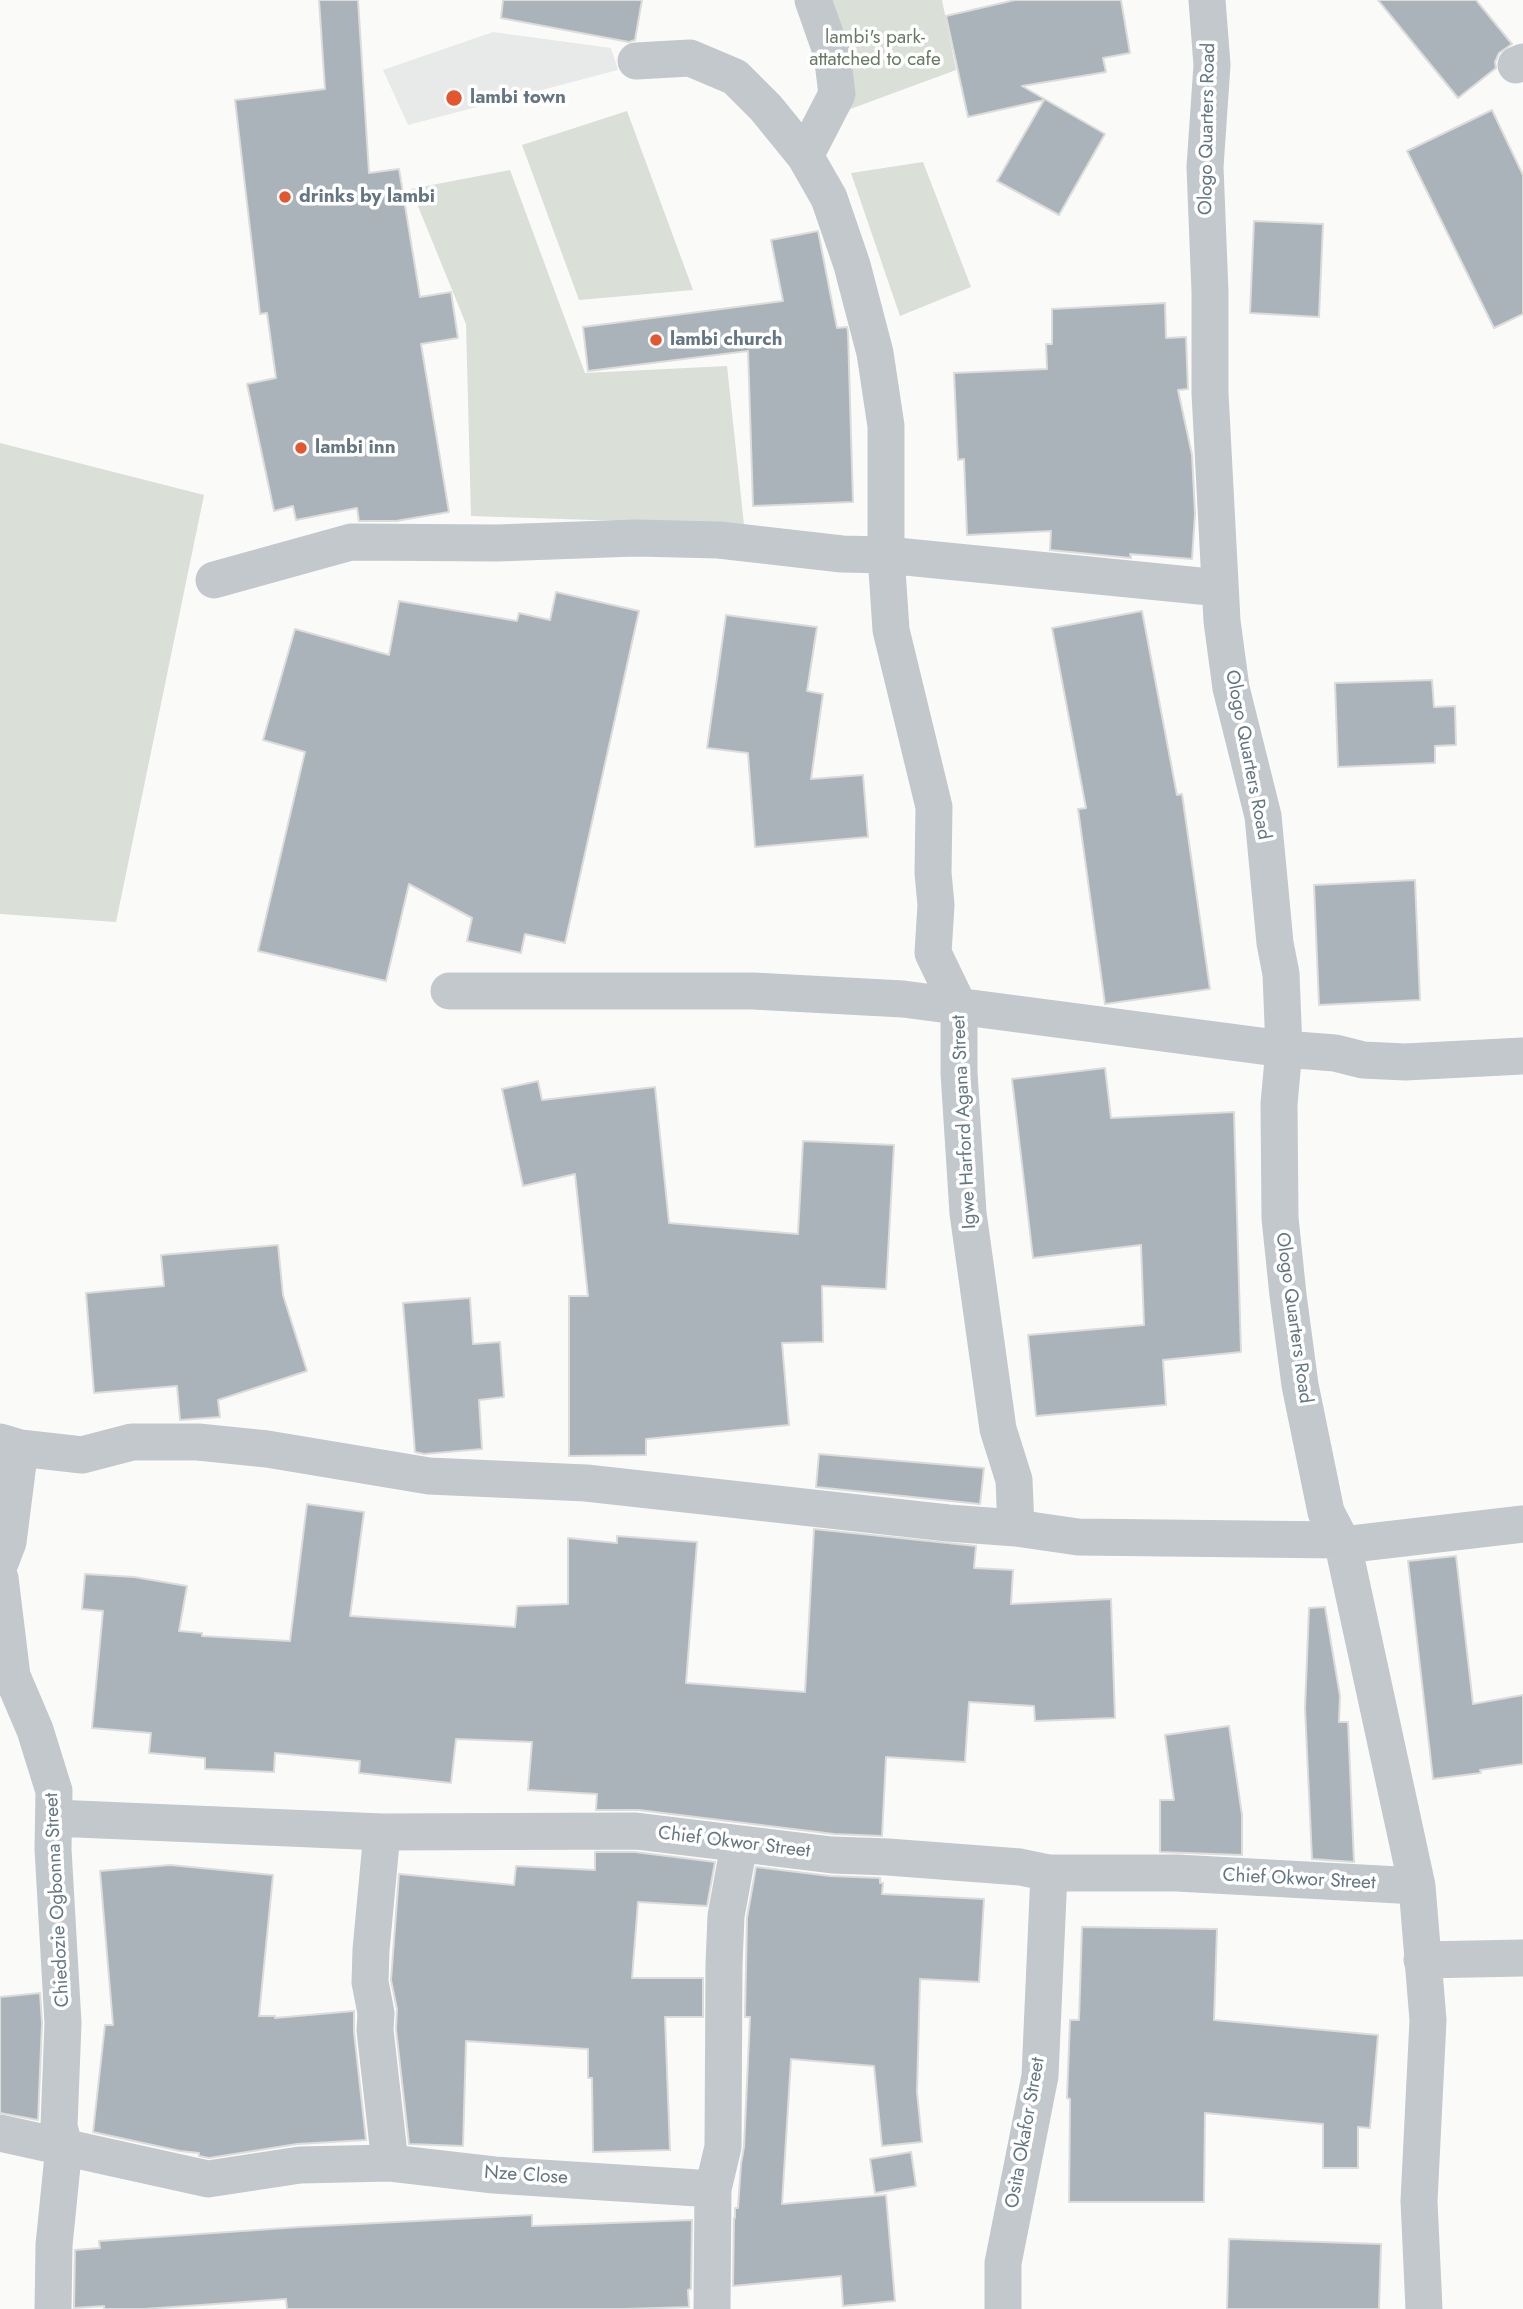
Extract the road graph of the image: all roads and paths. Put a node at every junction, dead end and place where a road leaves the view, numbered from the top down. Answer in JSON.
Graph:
{"nodes":[{"id":1,"x":813,"y":0,"type":"edge"},
{"id":2,"x":1207,"y":0,"type":"edge"},
{"id":3,"x":636,"y":61,"type":"dead end"},
{"id":4,"x":805,"y":156,"type":"junction"},
{"id":5,"x":886,"y":555,"type":"junction"},
{"id":6,"x":214,"y":580,"type":"dead end"},
{"id":7,"x":1220,"y":588,"type":"junction"},
{"id":8,"x":449,"y":991,"type":"dead end"},
{"id":9,"x":959,"y":1007,"type":"junction"},
{"id":10,"x":1284,"y":1049,"type":"junction"},
{"id":11,"x":1523,"y":1056,"type":"edge"},
{"id":12,"x":10,"y":1445,"type":"edge"},
{"id":13,"x":1523,"y":1524,"type":"edge"},
{"id":14,"x":1016,"y":1528,"type":"junction"},
{"id":15,"x":1343,"y":1545,"type":"junction"},
{"id":16,"x":0,"y":1563,"type":"edge"},
{"id":17,"x":0,"y":1578,"type":"edge"},
{"id":18,"x":6,"y":1676,"type":"edge"},
{"id":19,"x":54,"y":1818,"type":"junction"},
{"id":20,"x":382,"y":1832,"type":"junction"},
{"id":21,"x":739,"y":1845,"type":"junction"},
{"id":22,"x":1049,"y":1872,"type":"junction"},
{"id":23,"x":1417,"y":1886,"type":"junction"},
{"id":24,"x":1523,"y":1958,"type":"edge"},
{"id":25,"x":1422,"y":1960,"type":"junction"},
{"id":26,"x":0,"y":2133,"type":"edge"},
{"id":27,"x":64,"y":2146,"type":"junction"},
{"id":28,"x":390,"y":2163,"type":"junction"},
{"id":29,"x":713,"y":2189,"type":"junction"},
{"id":30,"x":53,"y":2309,"type":"edge"},
{"id":31,"x":712,"y":2309,"type":"edge"},
{"id":32,"x":1003,"y":2309,"type":"edge"},
{"id":33,"x":1424,"y":2309,"type":"edge"}],
"edges":[{"from":1,"to":4,"type":"street"},
{"from":2,"to":7,"type":"street","name":"Ologo Quarters Road"},
{"from":3,"to":4,"type":"street","name":"Igwe Harford Agana Street"},
{"from":4,"to":5,"type":"street","name":"Igwe Harford Agana Street"},
{"from":5,"to":6,"type":"street"},
{"from":5,"to":7,"type":"street"},
{"from":5,"to":9,"type":"street","name":"Igwe Harford Agana Street"},
{"from":7,"to":10,"type":"street","name":"Ologo Quarters Road"},
{"from":8,"to":9,"type":"street"},
{"from":9,"to":10,"type":"street"},
{"from":9,"to":14,"type":"street","name":"Igwe Harford Agana Street"},
{"from":10,"to":11,"type":"street"},
{"from":10,"to":15,"type":"street","name":"Ologo Quarters Road"},
{"from":12,"to":14,"type":"street"},
{"from":12,"to":16,"type":"street"},
{"from":13,"to":15,"type":"street"},
{"from":14,"to":15,"type":"street"},
{"from":15,"to":23,"type":"street","name":"Ologo Quarters Road"},
{"from":17,"to":18,"type":"street","name":"Chiedozie Ogbonna Street"},
{"from":18,"to":19,"type":"street","name":"Chiedozie Ogbonna Street"},
{"from":19,"to":20,"type":"street","name":"Chief Okwor Street"},
{"from":19,"to":27,"type":"street","name":"Chiedozie Ogbonna Street"},
{"from":20,"to":21,"type":"street","name":"Chief Okwor Street"},
{"from":20,"to":28,"type":"street"},
{"from":21,"to":22,"type":"street","name":"Chief Okwor Street"},
{"from":21,"to":29,"type":"street"},
{"from":22,"to":23,"type":"street","name":"Chief Okwor Street"},
{"from":22,"to":32,"type":"street","name":"Osita Okafor Street"},
{"from":23,"to":25,"type":"street","name":"Ologo Quarters Road"},
{"from":24,"to":25,"type":"street"},
{"from":25,"to":33,"type":"street","name":"Ologo Quarters Road"},
{"from":26,"to":27,"type":"street","name":"Nze Close"},
{"from":27,"to":28,"type":"street","name":"Nze Close"},
{"from":27,"to":30,"type":"street","name":"Chiedozie Ogbonna Street"},
{"from":28,"to":29,"type":"street","name":"Nze Close"},
{"from":29,"to":31,"type":"street"}]}
